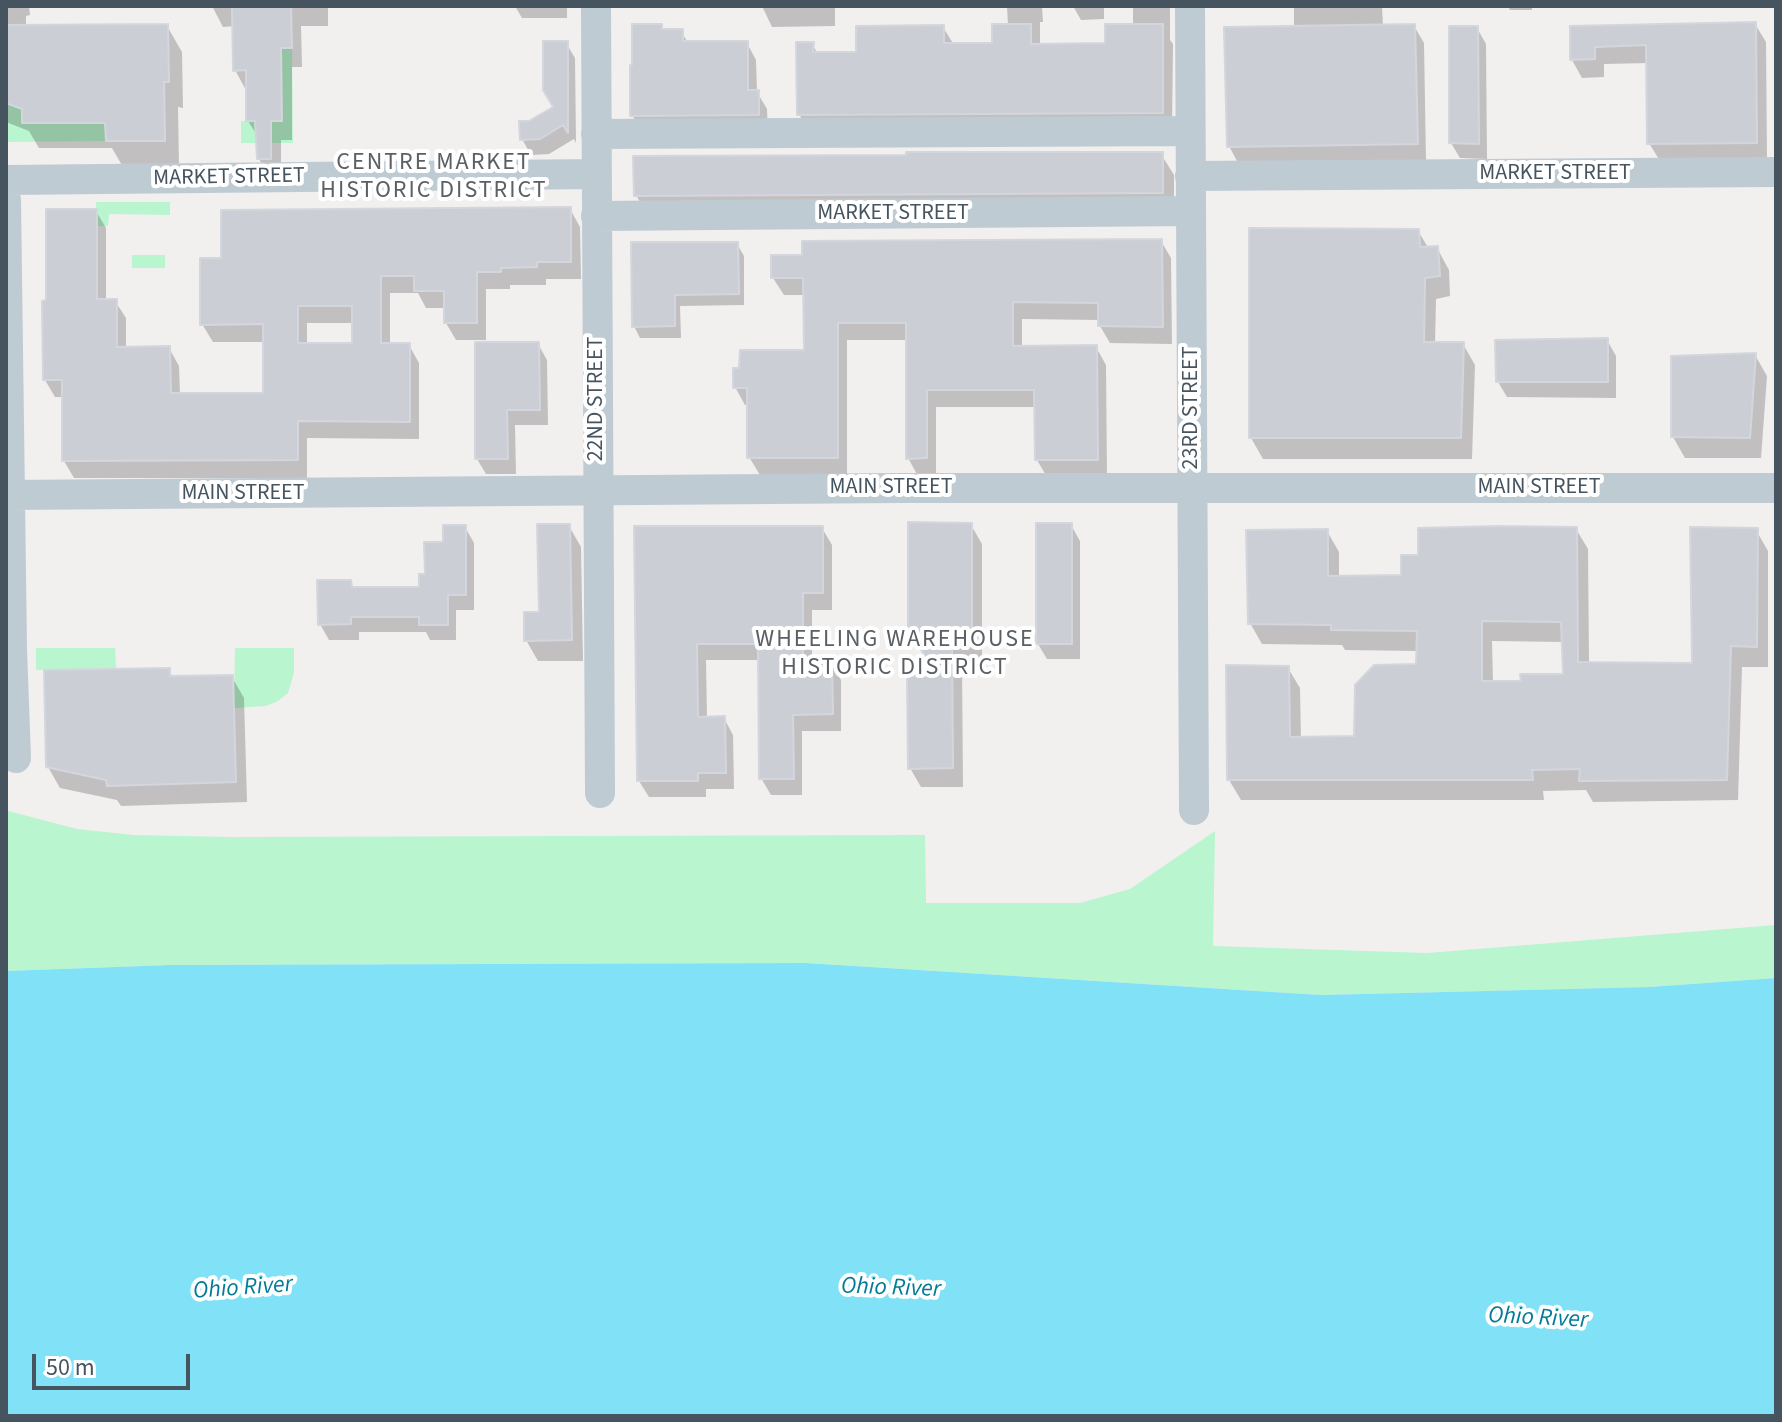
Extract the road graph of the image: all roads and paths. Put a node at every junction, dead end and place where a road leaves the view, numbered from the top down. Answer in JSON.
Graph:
{"nodes":[{"id":1,"x":596,"y":6,"type":"edge"},
{"id":2,"x":1190,"y":6,"type":"edge"},
{"id":3,"x":1190,"y":131,"type":"junction"},
{"id":4,"x":596,"y":134,"type":"junction"},
{"id":5,"x":1776,"y":172,"type":"edge"},
{"id":6,"x":596,"y":174,"type":"junction"},
{"id":7,"x":1190,"y":176,"type":"junction"},
{"id":8,"x":6,"y":180,"type":"edge"},
{"id":9,"x":6,"y":200,"type":"edge"},
{"id":10,"x":1191,"y":211,"type":"junction"},
{"id":11,"x":596,"y":216,"type":"junction"},
{"id":12,"x":1192,"y":488,"type":"junction"},
{"id":13,"x":1776,"y":488,"type":"edge"},
{"id":14,"x":598,"y":491,"type":"junction"},
{"id":15,"x":8,"y":495,"type":"edge"},
{"id":16,"x":16,"y":758,"type":"dead end"},
{"id":17,"x":600,"y":793,"type":"dead end"},
{"id":18,"x":1194,"y":810,"type":"dead end"}],
"edges":[{"from":1,"to":4,"type":"street","name":"22ND STREET"},
{"from":2,"to":3,"type":"street","name":"23RD STREET"},
{"from":3,"to":4,"type":"street"},
{"from":3,"to":7,"type":"street","name":"23RD STREET"},
{"from":4,"to":6,"type":"street","name":"22ND STREET"},
{"from":5,"to":7,"type":"street","name":"MARKET STREET"},
{"from":6,"to":8,"type":"street","name":"MARKET STREET"},
{"from":6,"to":11,"type":"street","name":"22ND STREET"},
{"from":7,"to":10,"type":"street","name":"23RD STREET"},
{"from":9,"to":15,"type":"street"},
{"from":10,"to":11,"type":"street","name":"MARKET STREET"},
{"from":10,"to":12,"type":"street","name":"23RD STREET"},
{"from":11,"to":14,"type":"street","name":"22ND STREET"},
{"from":12,"to":13,"type":"street","name":"MAIN STREET"},
{"from":12,"to":14,"type":"street","name":"MAIN STREET"},
{"from":12,"to":18,"type":"street","name":"23RD STREET"},
{"from":14,"to":15,"type":"street","name":"MAIN STREET"},
{"from":14,"to":17,"type":"street","name":"22ND STREET"},
{"from":15,"to":16,"type":"street"}]}
